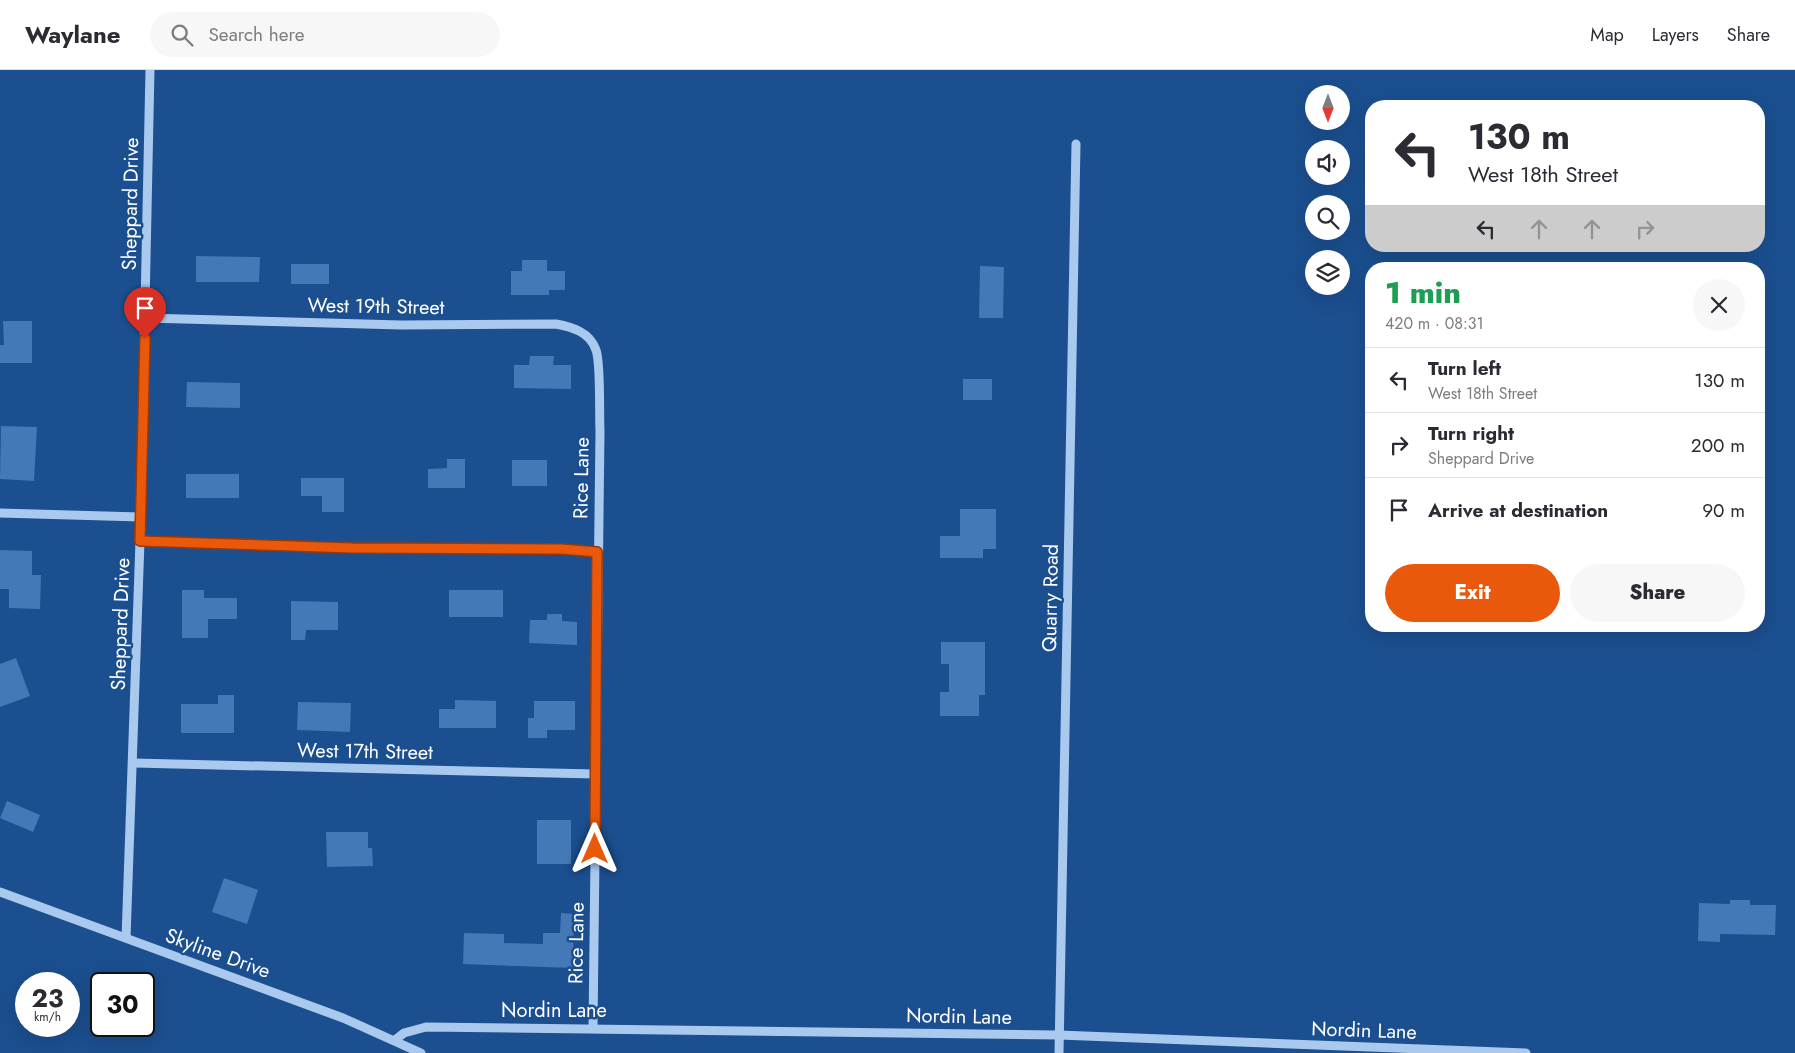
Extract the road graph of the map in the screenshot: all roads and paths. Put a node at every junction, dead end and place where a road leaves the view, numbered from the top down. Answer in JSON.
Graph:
{"nodes":[{"id":1,"x":150,"y":70,"type":"edge"},
{"id":2,"x":1076,"y":144,"type":"dead end"},
{"id":3,"x":146,"y":318,"type":"junction"},
{"id":4,"x":596,"y":350,"type":"joint"},
{"id":5,"x":0,"y":512,"type":"edge"},
{"id":6,"x":140,"y":517,"type":"junction"},
{"id":7,"x":140,"y":541,"type":"junction"},
{"id":8,"x":597,"y":552,"type":"junction"},
{"id":9,"x":134,"y":763,"type":"junction"},
{"id":10,"x":595,"y":774,"type":"junction"},
{"id":11,"x":0,"y":892,"type":"edge"},
{"id":12,"x":126,"y":938,"type":"junction"},
{"id":13,"x":593,"y":1028,"type":"junction"},
{"id":14,"x":1059,"y":1035,"type":"junction"},
{"id":15,"x":396,"y":1040,"type":"junction"},
{"id":16,"x":421,"y":1053,"type":"edge"},
{"id":17,"x":1059,"y":1053,"type":"edge"},
{"id":18,"x":1526,"y":1053,"type":"edge"}],
"edges":[{"from":1,"to":3,"type":"street","name":"Sheppard Drive"},
{"from":2,"to":14,"type":"street","name":"Quarry Road"},
{"from":3,"to":4,"type":"street","name":"West 19th Street"},
{"from":3,"to":6,"type":"street","name":"Sheppard Drive"},
{"from":4,"to":8,"type":"street","name":"Rice Lane"},
{"from":5,"to":6,"type":"street"},
{"from":6,"to":7,"type":"street","name":"Sheppard Drive"},
{"from":7,"to":8,"type":"street"},
{"from":7,"to":9,"type":"street","name":"Sheppard Drive"},
{"from":8,"to":10,"type":"street","name":"Rice Lane"},
{"from":9,"to":10,"type":"street","name":"West 17th Street"},
{"from":9,"to":12,"type":"street","name":"Sheppard Drive"},
{"from":10,"to":13,"type":"street","name":"Rice Lane"},
{"from":11,"to":12,"type":"street","name":"Skyline Drive"},
{"from":12,"to":15,"type":"street","name":"Skyline Drive"},
{"from":13,"to":14,"type":"street","name":"Nordin Lane"},
{"from":13,"to":15,"type":"street","name":"Nordin Lane"},
{"from":14,"to":17,"type":"street","name":"Quarry Road"},
{"from":14,"to":18,"type":"street","name":"Nordin Lane"},
{"from":15,"to":16,"type":"street","name":"Skyline Drive"}]}
